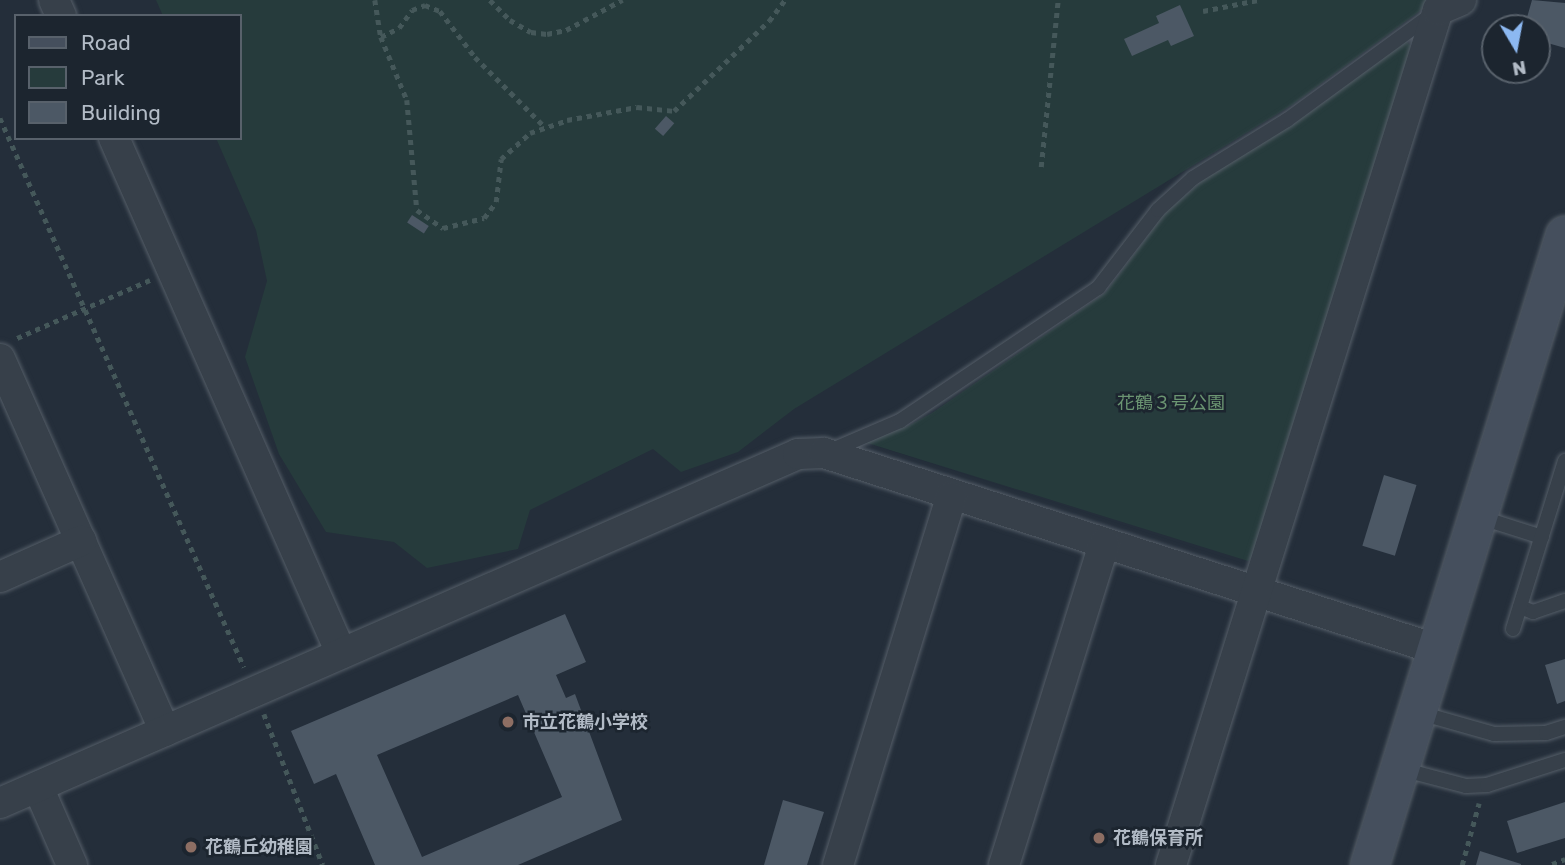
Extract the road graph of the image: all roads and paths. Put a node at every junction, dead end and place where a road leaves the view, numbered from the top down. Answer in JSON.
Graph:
{"nodes":[{"id":1,"x":375,"y":0,"type":"edge"},
{"id":2,"x":490,"y":0,"type":"edge"},
{"id":3,"x":622,"y":0,"type":"edge"},
{"id":4,"x":785,"y":0,"type":"edge"},
{"id":5,"x":1058,"y":0,"type":"edge"},
{"id":6,"x":1258,"y":0,"type":"edge"},
{"id":7,"x":1450,"y":5,"type":"edge"},
{"id":8,"x":1203,"y":12,"type":"dead end"},
{"id":9,"x":381,"y":37,"type":"junction"},
{"id":10,"x":0,"y":118,"type":"edge"},
{"id":11,"x":545,"y":127,"type":"junction"},
{"id":12,"x":115,"y":140,"type":"edge"},
{"id":13,"x":1041,"y":167,"type":"dead end"},
{"id":14,"x":1565,"y":236,"type":"edge"},
{"id":15,"x":172,"y":271,"type":"junction"},
{"id":16,"x":85,"y":308,"type":"junction"},
{"id":17,"x":6,"y":350,"type":"edge"},
{"id":18,"x":824,"y":453,"type":"junction"},
{"id":19,"x":1565,"y":463,"type":"edge"},
{"id":20,"x":951,"y":497,"type":"junction"},
{"id":21,"x":1477,"y":516,"type":"junction"},
{"id":22,"x":1542,"y":537,"type":"junction"},
{"id":23,"x":81,"y":541,"type":"junction"},
{"id":24,"x":1104,"y":543,"type":"junction"},
{"id":25,"x":0,"y":577,"type":"edge"},
{"id":26,"x":1256,"y":592,"type":"junction"},
{"id":27,"x":1565,"y":601,"type":"edge"},
{"id":28,"x":1520,"y":607,"type":"junction"},
{"id":29,"x":1513,"y":629,"type":"dead end"},
{"id":30,"x":1436,"y":649,"type":"junction"},
{"id":31,"x":341,"y":653,"type":"junction"},
{"id":32,"x":254,"y":691,"type":"junction"},
{"id":33,"x":1416,"y":712,"type":"junction"},
{"id":34,"x":1565,"y":727,"type":"edge"},
{"id":35,"x":165,"y":731,"type":"junction"},
{"id":36,"x":1565,"y":760,"type":"edge"},
{"id":37,"x":1399,"y":769,"type":"junction"},
{"id":38,"x":38,"y":787,"type":"junction"},
{"id":39,"x":0,"y":803,"type":"edge"},
{"id":40,"x":1565,"y":859,"type":"edge"},
{"id":41,"x":1552,"y":864,"type":"edge"},
{"id":42,"x":72,"y":865,"type":"edge"},
{"id":43,"x":323,"y":865,"type":"edge"},
{"id":44,"x":838,"y":865,"type":"edge"},
{"id":45,"x":1004,"y":865,"type":"edge"},
{"id":46,"x":1171,"y":865,"type":"edge"},
{"id":47,"x":1370,"y":865,"type":"edge"}],
"edges":[{"from":1,"to":9,"type":"path"},
{"from":2,"to":3,"type":"path"},
{"from":4,"to":11,"type":"path"},
{"from":5,"to":13,"type":"path"},
{"from":6,"to":8,"type":"path"},
{"from":7,"to":18,"type":"lane"},
{"from":7,"to":26,"type":"street"},
{"from":9,"to":11,"type":"path"},
{"from":9,"to":11,"type":"path"},
{"from":10,"to":16,"type":"path"},
{"from":12,"to":15,"type":"street"},
{"from":14,"to":21,"type":"street"},
{"from":15,"to":16,"type":"path"},
{"from":15,"to":31,"type":"street"},
{"from":16,"to":17,"type":"path"},
{"from":16,"to":32,"type":"path"},
{"from":17,"to":23,"type":"street"},
{"from":18,"to":20,"type":"street"},
{"from":18,"to":31,"type":"street"},
{"from":19,"to":22,"type":"lane"},
{"from":20,"to":24,"type":"street"},
{"from":20,"to":44,"type":"street"},
{"from":21,"to":22,"type":"lane"},
{"from":21,"to":30,"type":"street"},
{"from":22,"to":28,"type":"lane"},
{"from":23,"to":25,"type":"street"},
{"from":23,"to":35,"type":"street"},
{"from":24,"to":26,"type":"street"},
{"from":24,"to":45,"type":"street"},
{"from":26,"to":30,"type":"street"},
{"from":26,"to":46,"type":"street"},
{"from":27,"to":28,"type":"lane"},
{"from":28,"to":29,"type":"lane"},
{"from":30,"to":33,"type":"street"},
{"from":31,"to":32,"type":"street"},
{"from":32,"to":35,"type":"street"},
{"from":32,"to":43,"type":"path"},
{"from":33,"to":34,"type":"lane"},
{"from":33,"to":37,"type":"street"},
{"from":35,"to":38,"type":"street"},
{"from":36,"to":37,"type":"lane"},
{"from":37,"to":47,"type":"street"},
{"from":38,"to":39,"type":"street"},
{"from":38,"to":42,"type":"street"},
{"from":40,"to":41,"type":"path"}]}
